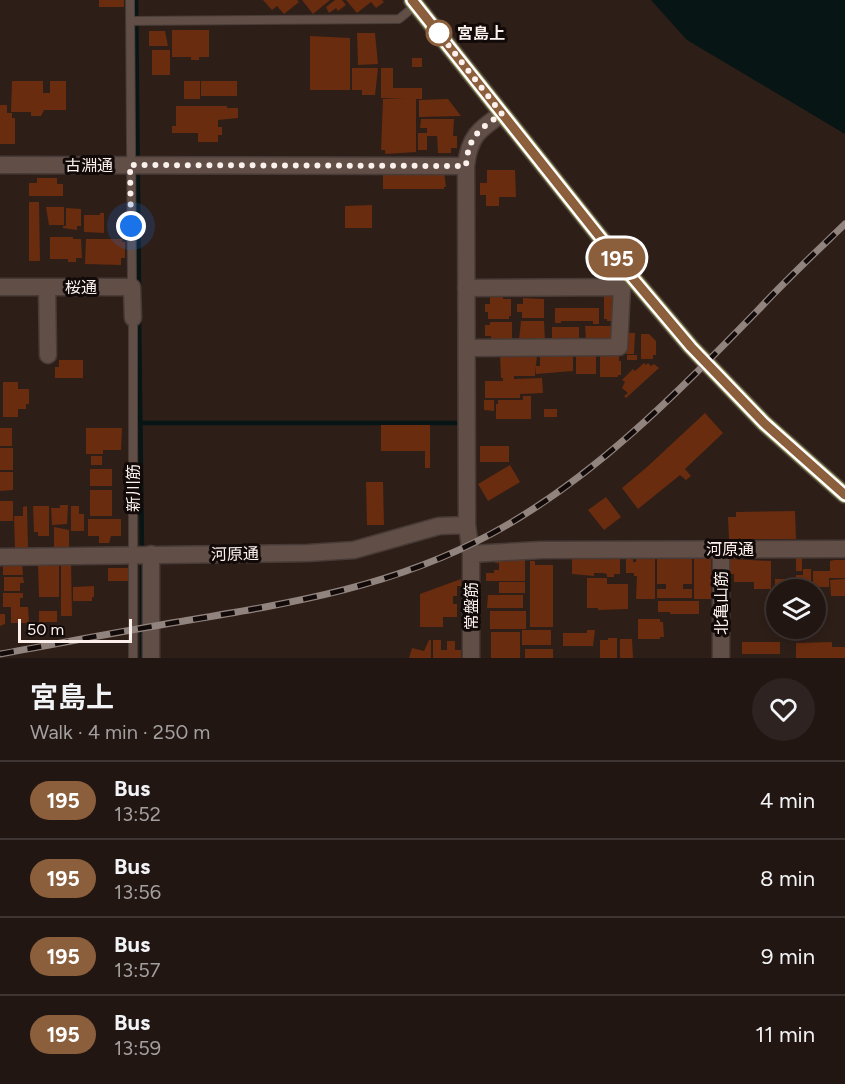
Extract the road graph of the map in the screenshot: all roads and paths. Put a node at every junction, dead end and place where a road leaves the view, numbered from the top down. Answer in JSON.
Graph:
{"nodes":[{"id":1,"x":130,"y":0,"type":"edge"},
{"id":2,"x":414,"y":3,"type":"edge"},
{"id":3,"x":130,"y":21,"type":"junction"},
{"id":4,"x":502,"y":114,"type":"junction"},
{"id":5,"x":0,"y":165,"type":"edge"},
{"id":6,"x":130,"y":165,"type":"junction"},
{"id":7,"x":466,"y":166,"type":"junction"},
{"id":8,"x":626,"y":282,"type":"junction"},
{"id":9,"x":0,"y":287,"type":"edge"},
{"id":10,"x":47,"y":287,"type":"junction"},
{"id":11,"x":132,"y":287,"type":"junction"},
{"id":12,"x":466,"y":288,"type":"junction"},
{"id":13,"x":133,"y":318,"type":"joint"},
{"id":14,"x":468,"y":348,"type":"junction"},
{"id":15,"x":48,"y":355,"type":"dead end"},
{"id":16,"x":845,"y":495,"type":"edge"},
{"id":17,"x":467,"y":525,"type":"junction"},
{"id":18,"x":721,"y":549,"type":"junction"},
{"id":19,"x":845,"y":549,"type":"edge"},
{"id":20,"x":151,"y":554,"type":"junction"},
{"id":21,"x":471,"y":554,"type":"junction"},
{"id":22,"x":133,"y":555,"type":"junction"},
{"id":23,"x":0,"y":557,"type":"edge"},
{"id":24,"x":134,"y":658,"type":"edge"},
{"id":25,"x":151,"y":658,"type":"edge"},
{"id":26,"x":471,"y":658,"type":"edge"},
{"id":27,"x":721,"y":658,"type":"edge"}],
"edges":[{"from":1,"to":3,"type":"lane"},
{"from":2,"to":3,"type":"lane"},
{"from":2,"to":4,"type":"main road"},
{"from":3,"to":6,"type":"lane"},
{"from":4,"to":7,"type":"street","name":"常盤筋"},
{"from":4,"to":8,"type":"main road"},
{"from":5,"to":6,"type":"street","name":"古淵通"},
{"from":6,"to":7,"type":"street","name":"古淵通"},
{"from":6,"to":11,"type":"lane"},
{"from":7,"to":12,"type":"street","name":"常盤筋"},
{"from":8,"to":12,"type":"street"},
{"from":8,"to":14,"type":"street"},
{"from":8,"to":16,"type":"main road"},
{"from":9,"to":10,"type":"street","name":"桜通"},
{"from":10,"to":11,"type":"street","name":"桜通"},
{"from":10,"to":15,"type":"street"},
{"from":11,"to":13,"type":"street"},
{"from":12,"to":14,"type":"street","name":"常盤筋"},
{"from":13,"to":22,"type":"lane","name":"新川筋"},
{"from":14,"to":17,"type":"street","name":"常盤筋"},
{"from":17,"to":20,"type":"street","name":"河原通"},
{"from":17,"to":21,"type":"street","name":"常盤筋"},
{"from":18,"to":19,"type":"street","name":"河原通"},
{"from":18,"to":21,"type":"street","name":"河原通"},
{"from":18,"to":27,"type":"street","name":"北亀山筋"},
{"from":20,"to":22,"type":"street","name":"河原通"},
{"from":20,"to":25,"type":"street"},
{"from":21,"to":26,"type":"street","name":"常盤筋"},
{"from":22,"to":23,"type":"street","name":"河原通"},
{"from":22,"to":24,"type":"lane","name":"新川筋"}]}
